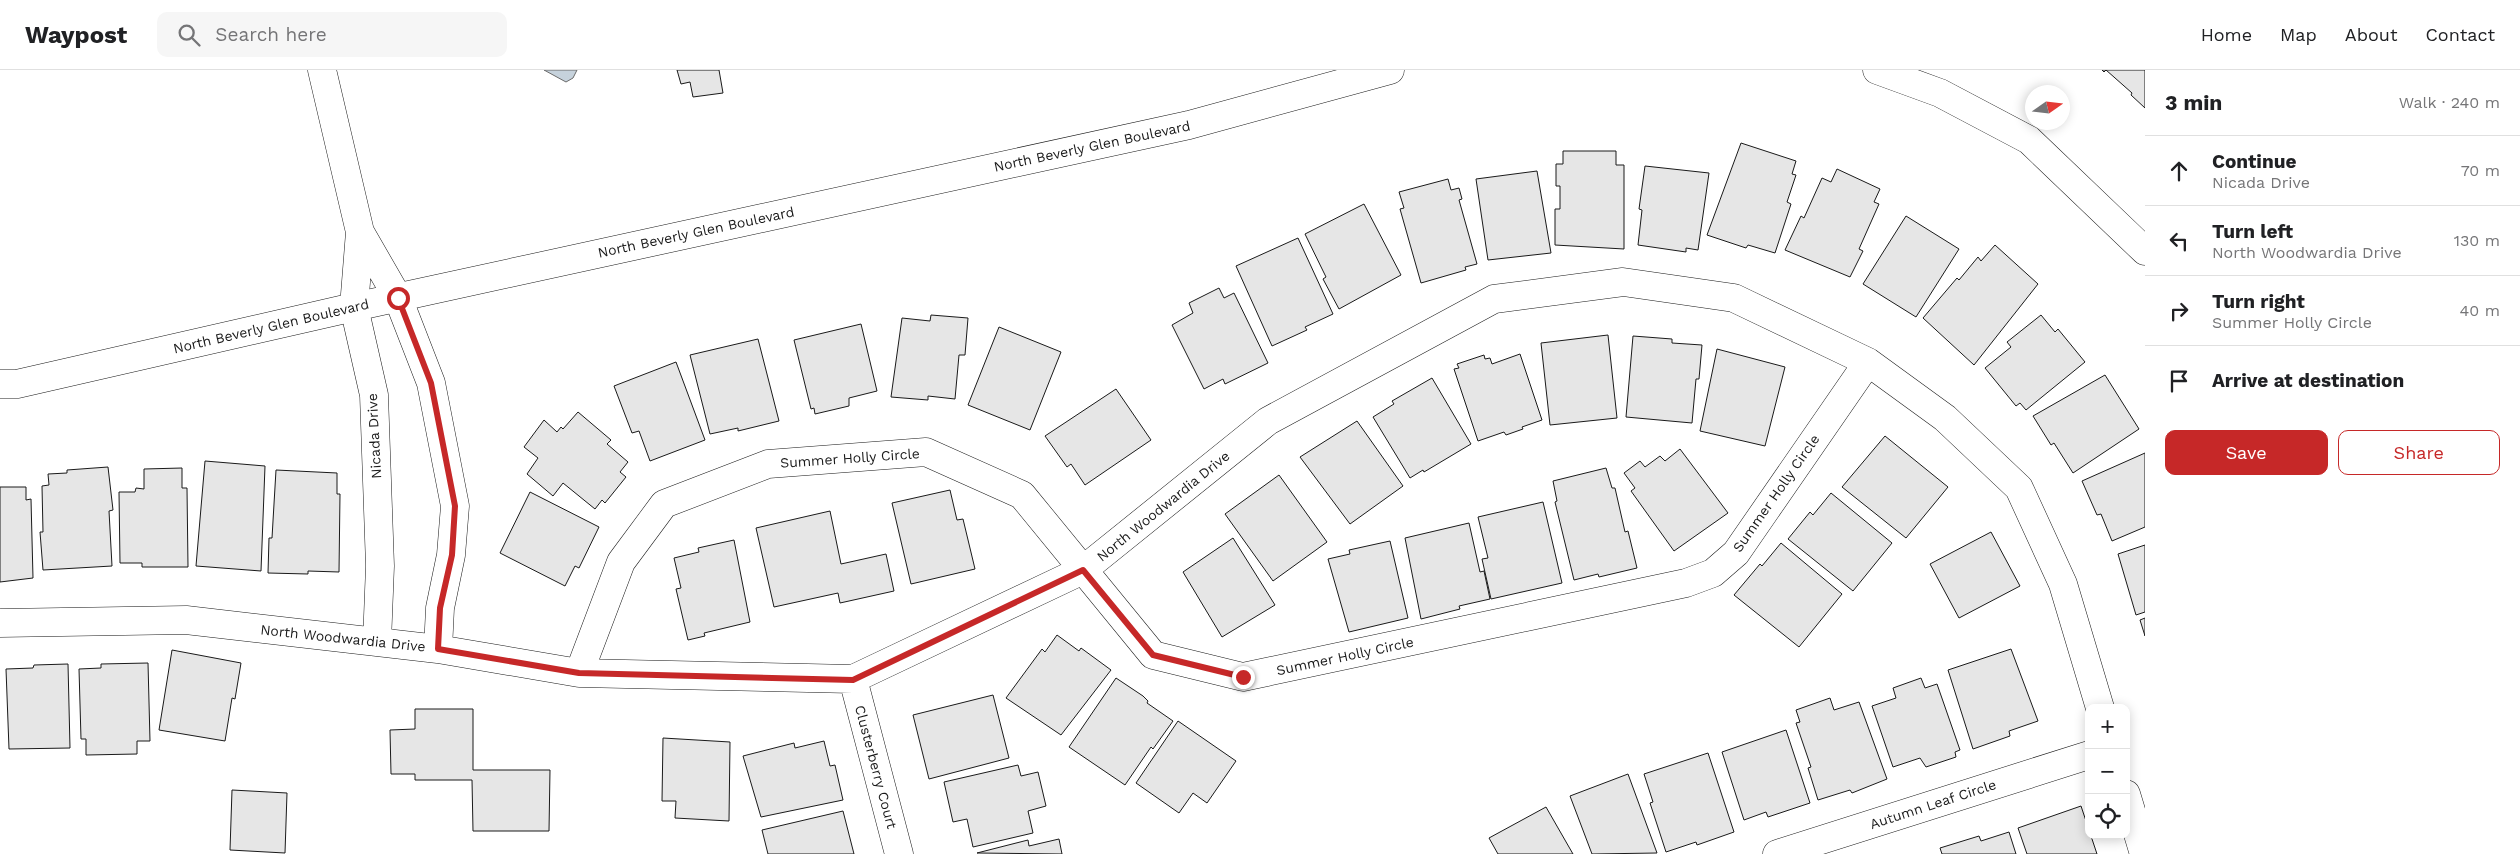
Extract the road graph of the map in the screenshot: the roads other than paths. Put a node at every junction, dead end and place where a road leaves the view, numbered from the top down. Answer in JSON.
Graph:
{"nodes":[{"id":1,"x":322,"y":70,"type":"edge"},
{"id":2,"x":1390,"y":70,"type":"edge"},
{"id":3,"x":1877,"y":70,"type":"edge"},
{"id":4,"x":360,"y":232,"type":"junction"},
{"id":5,"x":2145,"y":251,"type":"edge"},
{"id":6,"x":398,"y":298,"type":"junction"},
{"id":7,"x":354,"y":307,"type":"junction"},
{"id":8,"x":1868,"y":362,"type":"junction"},
{"id":9,"x":0,"y":384,"type":"edge"},
{"id":10,"x":1083,"y":570,"type":"junction"},
{"id":11,"x":0,"y":623,"type":"edge"},
{"id":12,"x":377,"y":642,"type":"junction"},
{"id":13,"x":438,"y":649,"type":"junction"},
{"id":14,"x":579,"y":673,"type":"junction"},
{"id":15,"x":853,"y":680,"type":"junction"},
{"id":16,"x":2099,"y":704,"type":"edge"},
{"id":17,"x":2085,"y":756,"type":"edge"},
{"id":18,"x":2130,"y":807,"type":"edge"},
{"id":19,"x":899,"y":854,"type":"edge"},
{"id":20,"x":1777,"y":854,"type":"edge"},
{"id":21,"x":2144,"y":854,"type":"edge"}],
"edges":[{"from":1,"to":4,"type":"street","name":"Nicada Drive"},
{"from":2,"to":6,"type":"street","name":"North Beverly Glen Boulevard"},
{"from":3,"to":5,"type":"street"},
{"from":4,"to":6,"type":"street","name":"Nicada Drive"},
{"from":4,"to":7,"type":"street","name":"Nicada Drive"},
{"from":6,"to":7,"type":"street","name":"North Beverly Glen Boulevard"},
{"from":6,"to":13,"type":"street","name":"Nicada Drive"},
{"from":7,"to":9,"type":"street","name":"North Beverly Glen Boulevard"},
{"from":7,"to":12,"type":"street","name":"Nicada Drive"},
{"from":8,"to":10,"type":"street","name":"North Woodwardia Drive"},
{"from":8,"to":10,"type":"street","name":"Summer Holly Circle"},
{"from":8,"to":16,"type":"street","name":"North Woodwardia Drive"},
{"from":10,"to":14,"type":"street","name":"Summer Holly Circle"},
{"from":10,"to":15,"type":"street","name":"North Woodwardia Drive"},
{"from":11,"to":12,"type":"street","name":"North Woodwardia Drive"},
{"from":12,"to":13,"type":"street","name":"North Woodwardia Drive"},
{"from":13,"to":14,"type":"street","name":"North Woodwardia Drive"},
{"from":14,"to":15,"type":"street","name":"North Woodwardia Drive"},
{"from":15,"to":19,"type":"street","name":"Clusterberry Court"},
{"from":17,"to":20,"type":"street","name":"Autumn Leaf Circle"},
{"from":18,"to":21,"type":"street"}]}
